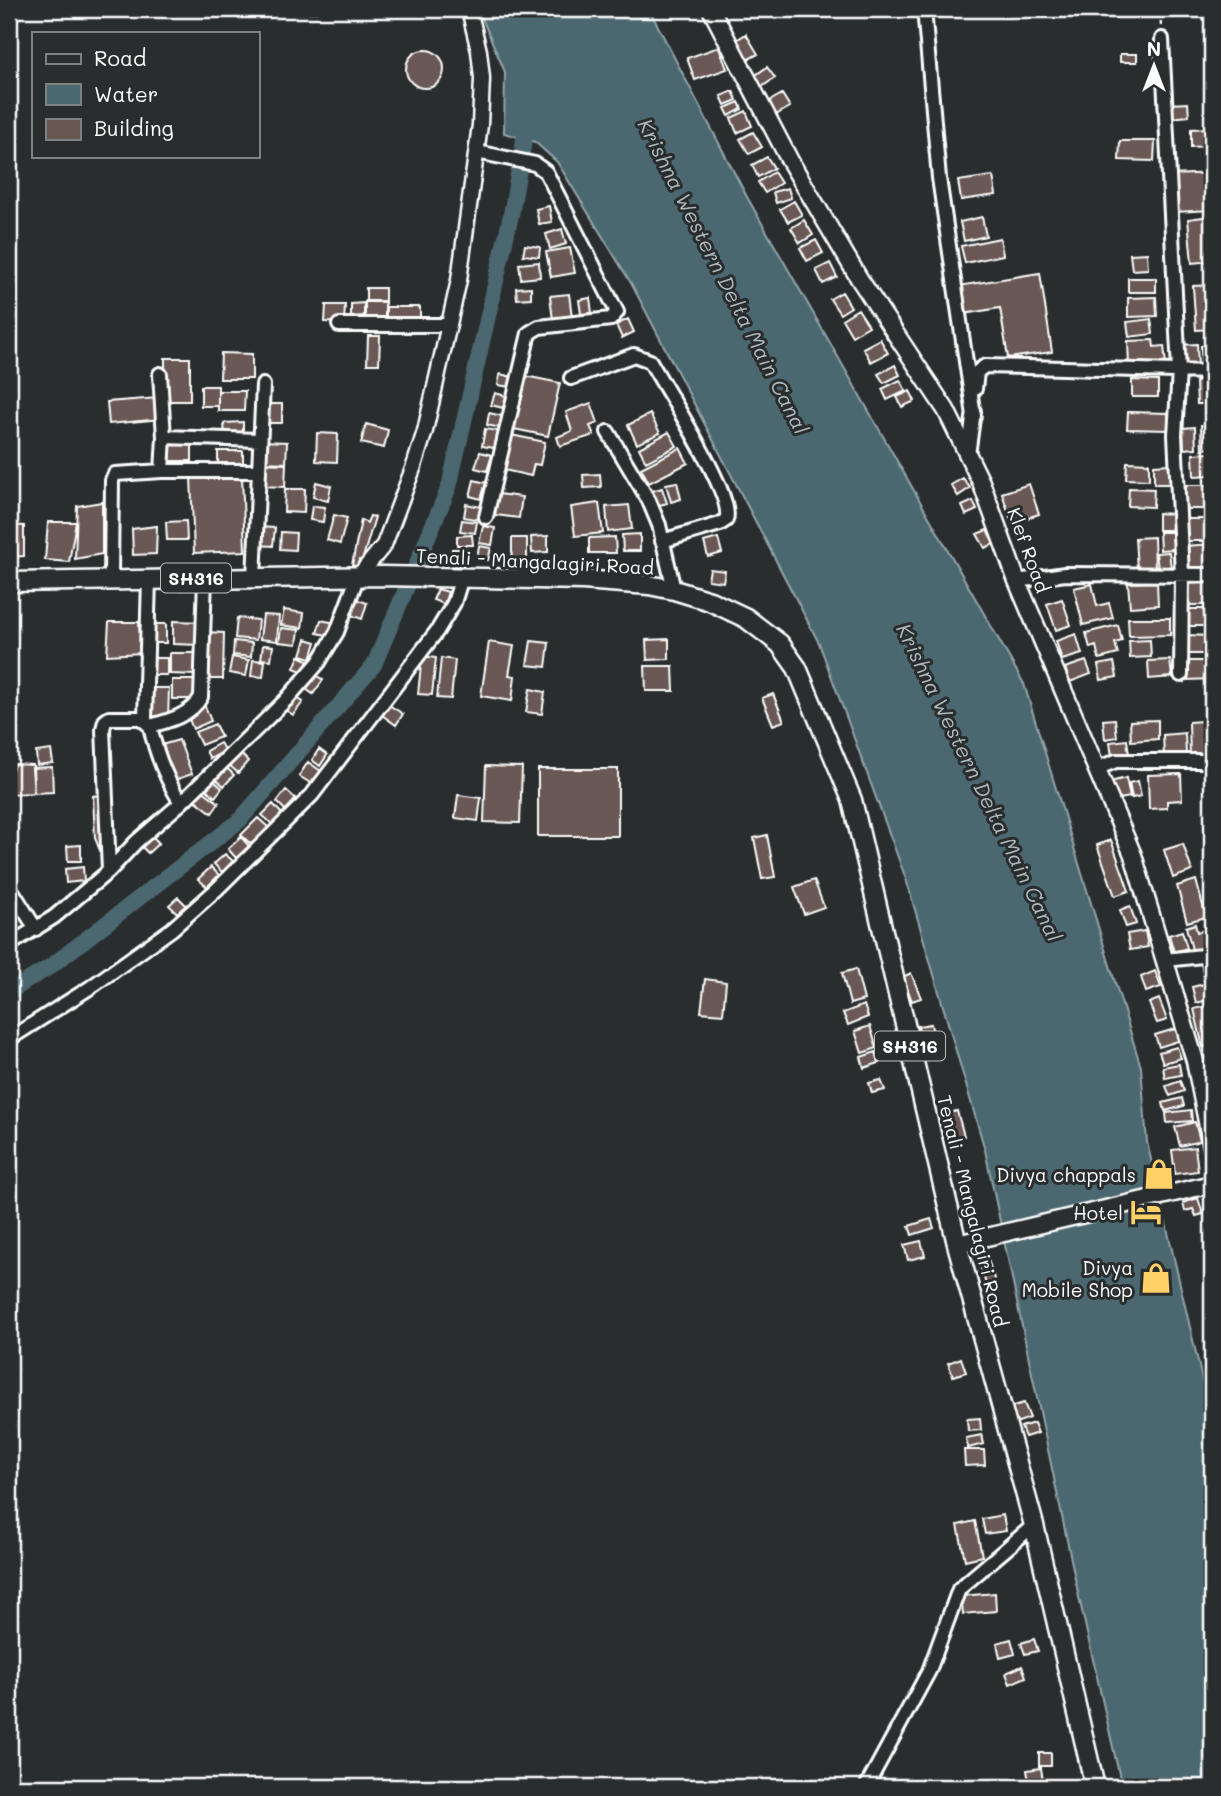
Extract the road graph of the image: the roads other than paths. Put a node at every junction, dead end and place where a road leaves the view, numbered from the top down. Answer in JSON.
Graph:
{"nodes":[{"id":1,"x":469,"y":9,"type":"edge"},
{"id":2,"x":711,"y":9,"type":"edge"},
{"id":3,"x":924,"y":9,"type":"edge"},
{"id":4,"x":1162,"y":39,"type":"road end"},
{"id":5,"x":477,"y":152,"type":"junction"},
{"id":6,"x":340,"y":325,"type":"dead end"},
{"id":7,"x":449,"y":325,"type":"junction"},
{"id":8,"x":1179,"y":371,"type":"junction"},
{"id":9,"x":1212,"y":372,"type":"edge"},
{"id":10,"x":160,"y":374,"type":"dead end"},
{"id":11,"x":571,"y":378,"type":"dead end"},
{"id":12,"x":262,"y":385,"type":"dead end"},
{"id":13,"x":974,"y":416,"type":"junction"},
{"id":14,"x":608,"y":432,"type":"dead end"},
{"id":15,"x":164,"y":437,"type":"junction"},
{"id":16,"x":260,"y":440,"type":"junction"},
{"id":17,"x":968,"y":456,"type":"junction"},
{"id":18,"x":162,"y":471,"type":"junction"},
{"id":19,"x":258,"y":471,"type":"junction"},
{"id":20,"x":486,"y":517,"type":"dead end"},
{"id":21,"x":662,"y":541,"type":"junction"},
{"id":22,"x":1182,"y":574,"type":"junction"},
{"id":23,"x":1212,"y":575,"type":"edge"},
{"id":24,"x":459,"y":577,"type":"junction"},
{"id":25,"x":205,"y":578,"type":"junction"},
{"id":26,"x":254,"y":578,"type":"junction"},
{"id":27,"x":356,"y":578,"type":"junction"},
{"id":28,"x":149,"y":579,"type":"junction"},
{"id":29,"x":111,"y":580,"type":"junction"},
{"id":30,"x":1017,"y":581,"type":"junction"},
{"id":31,"x":9,"y":582,"type":"edge"},
{"id":32,"x":674,"y":590,"type":"junction"},
{"id":33,"x":1181,"y":676,"type":"dead end"},
{"id":34,"x":148,"y":723,"type":"junction"},
{"id":35,"x":1212,"y":761,"type":"edge"},
{"id":36,"x":1096,"y":769,"type":"junction"},
{"id":37,"x":181,"y":803,"type":"junction"},
{"id":38,"x":109,"y":872,"type":"junction"},
{"id":39,"x":9,"y":886,"type":"edge"},
{"id":40,"x":36,"y":929,"type":"junction"},
{"id":41,"x":9,"y":946,"type":"edge"},
{"id":42,"x":1212,"y":955,"type":"edge"},
{"id":43,"x":1165,"y":960,"type":"junction"},
{"id":44,"x":9,"y":1039,"type":"edge"},
{"id":45,"x":1212,"y":1147,"type":"edge"},
{"id":46,"x":1212,"y":1184,"type":"edge"},
{"id":47,"x":957,"y":1244,"type":"junction"},
{"id":48,"x":1034,"y":1525,"type":"junction"},
{"id":49,"x":866,"y":1787,"type":"edge"},
{"id":50,"x":1095,"y":1787,"type":"edge"}],
"edges":[{"from":1,"to":5,"type":"street"},
{"from":2,"to":17,"type":"main road","name":"Klef Road"},
{"from":3,"to":13,"type":"street"},
{"from":4,"to":8,"type":"street"},
{"from":5,"to":7,"type":"street"},
{"from":5,"to":20,"type":"street"},
{"from":6,"to":7,"type":"street"},
{"from":7,"to":27,"type":"street"},
{"from":8,"to":9,"type":"street"},
{"from":8,"to":13,"type":"street"},
{"from":8,"to":22,"type":"street"},
{"from":10,"to":15,"type":"street"},
{"from":11,"to":21,"type":"street"},
{"from":12,"to":16,"type":"street"},
{"from":13,"to":17,"type":"street"},
{"from":14,"to":21,"type":"street"},
{"from":15,"to":16,"type":"street"},
{"from":15,"to":18,"type":"street"},
{"from":16,"to":19,"type":"street"},
{"from":17,"to":30,"type":"main road","name":"Klef Road"},
{"from":18,"to":19,"type":"street"},
{"from":18,"to":29,"type":"street"},
{"from":19,"to":26,"type":"street"},
{"from":21,"to":32,"type":"street"},
{"from":22,"to":23,"type":"street"},
{"from":22,"to":30,"type":"street"},
{"from":22,"to":33,"type":"street"},
{"from":24,"to":27,"type":"main road","name":"Tenali - Mangalagiri Road","number":"SH316"},
{"from":24,"to":32,"type":"main road","name":"Tenali - Mangalagiri Road","number":"SH316"},
{"from":24,"to":44,"type":"street"},
{"from":25,"to":26,"type":"main road","name":"Tenali - Mangalagiri Road","number":"SH316"},
{"from":25,"to":28,"type":"main road","name":"Tenali - Mangalagiri Road","number":"SH316"},
{"from":25,"to":34,"type":"street"},
{"from":26,"to":27,"type":"main road","name":"Tenali - Mangalagiri Road","number":"SH316"},
{"from":27,"to":37,"type":"street"},
{"from":28,"to":29,"type":"main road","name":"Tenali - Mangalagiri Road","number":"SH316"},
{"from":28,"to":34,"type":"street"},
{"from":29,"to":31,"type":"main road","name":"Tenali - Mangalagiri Road","number":"SH316"},
{"from":30,"to":36,"type":"main road","name":"Klef Road"},
{"from":32,"to":47,"type":"main road","name":"Tenali - Mangalagiri Road","number":"SH316"},
{"from":34,"to":37,"type":"street"},
{"from":34,"to":38,"type":"street"},
{"from":35,"to":36,"type":"street"},
{"from":36,"to":43,"type":"main road","name":"Klef Road"},
{"from":37,"to":38,"type":"street"},
{"from":38,"to":40,"type":"street"},
{"from":39,"to":40,"type":"street"},
{"from":40,"to":41,"type":"street"},
{"from":42,"to":43,"type":"street"},
{"from":43,"to":45,"type":"main road","name":"Klef Road"},
{"from":46,"to":47,"type":"main road"},
{"from":47,"to":48,"type":"main road","name":"Tenali - Mangalagiri Road","number":"SH316"},
{"from":48,"to":49,"type":"street"},
{"from":48,"to":50,"type":"main road","name":"Tenali - Mangalagiri Road","number":"SH316"}]}
